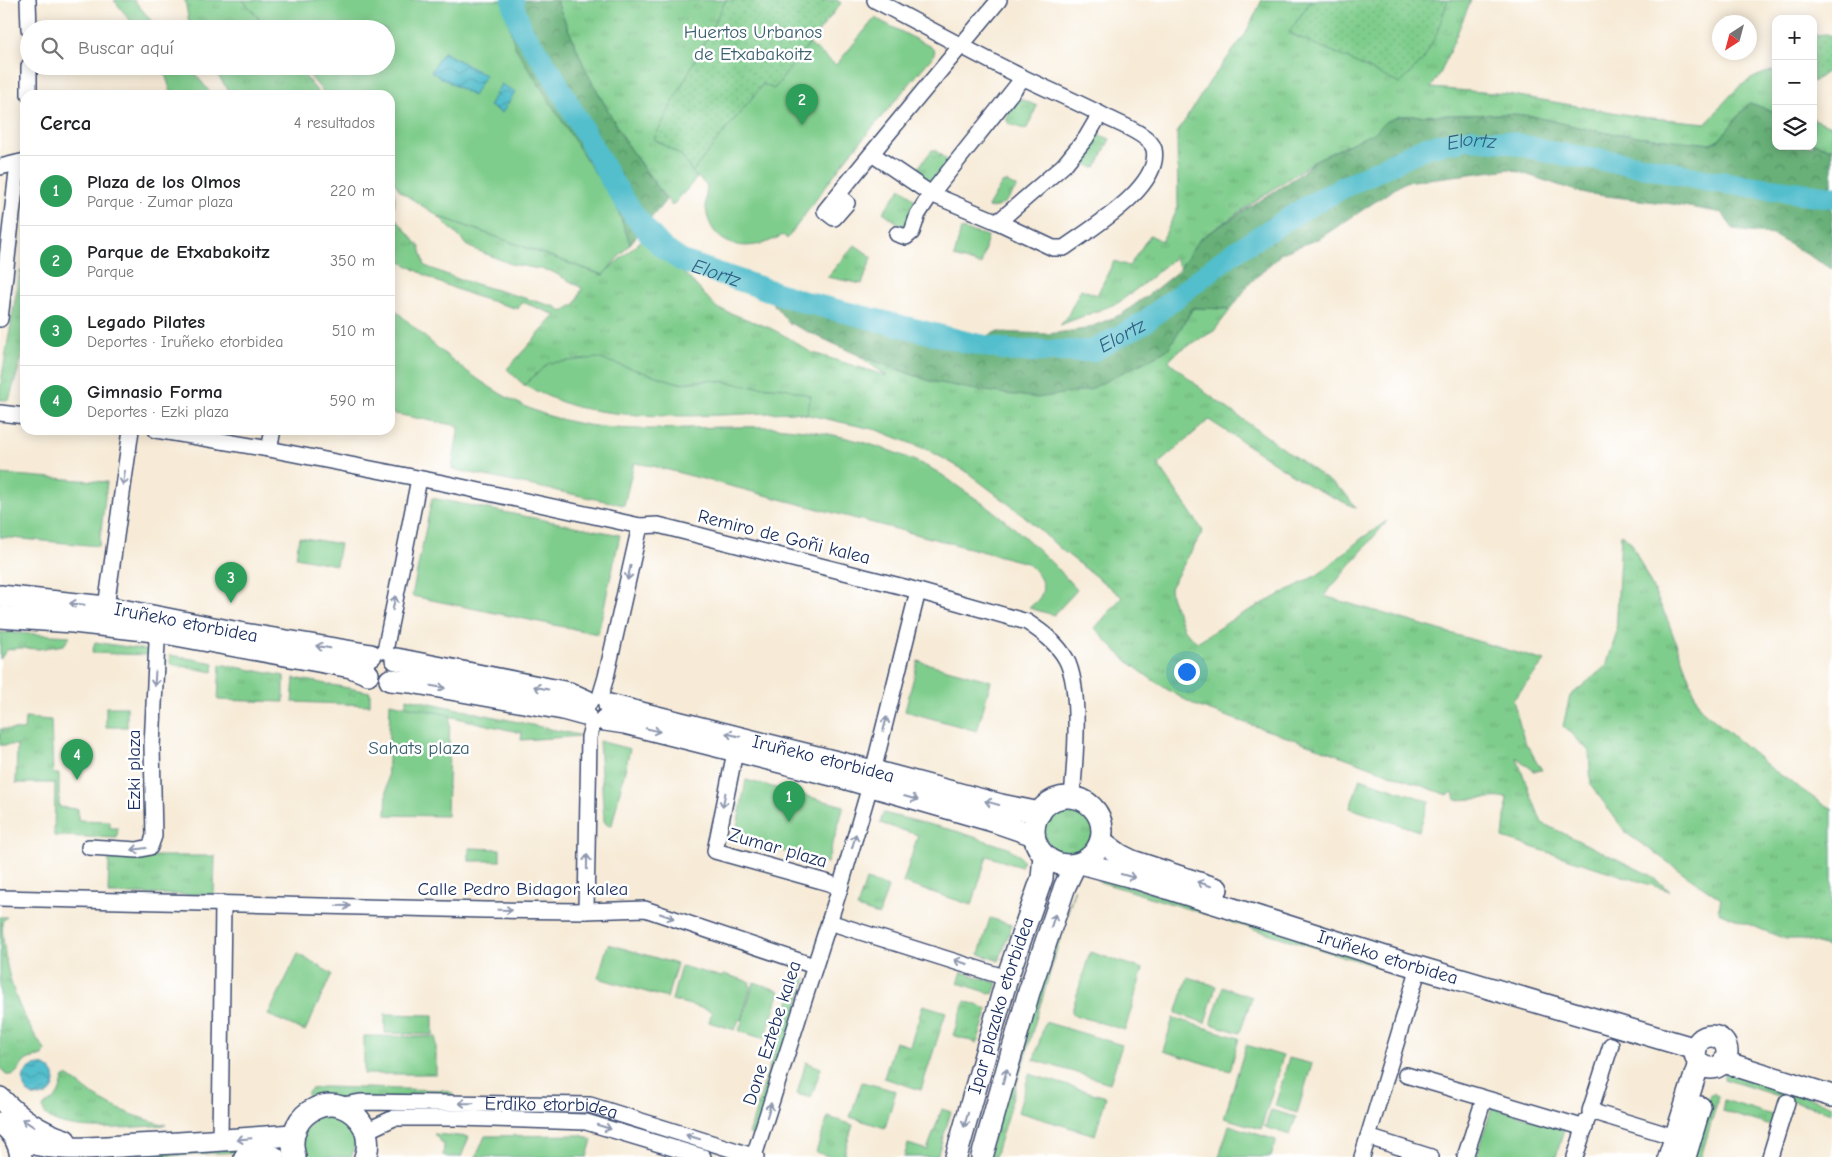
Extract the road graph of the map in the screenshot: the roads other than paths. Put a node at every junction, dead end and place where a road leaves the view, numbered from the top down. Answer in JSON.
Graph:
{"nodes":[{"id":1,"x":28,"y":0,"type":"edge"},
{"id":2,"x":875,"y":0,"type":"edge"},
{"id":3,"x":999,"y":0,"type":"edge"},
{"id":4,"x":29,"y":20,"type":"edge"},
{"id":5,"x":961,"y":46,"type":"junction"},
{"id":6,"x":29,"y":75,"type":"edge"},
{"id":7,"x":1023,"y":78,"type":"junction"},
{"id":8,"x":29,"y":90,"type":"edge"},
{"id":9,"x":1100,"y":114,"type":"junction"},
{"id":10,"x":872,"y":154,"type":"junction"},
{"id":11,"x":20,"y":162,"type":"edge"},
{"id":12,"x":0,"y":167,"type":"edge"},
{"id":13,"x":20,"y":176,"type":"edge"},
{"id":14,"x":931,"y":194,"type":"junction"},
{"id":15,"x":838,"y":196,"type":"dead end"},
{"id":16,"x":998,"y":222,"type":"junction"},
{"id":17,"x":897,"y":234,"type":"dead end"},
{"id":18,"x":0,"y":319,"type":"edge"},
{"id":19,"x":0,"y":413,"type":"edge"},
{"id":20,"x":20,"y":415,"type":"edge"},
{"id":21,"x":130,"y":435,"type":"edge"},
{"id":22,"x":187,"y":435,"type":"edge"},
{"id":23,"x":272,"y":435,"type":"edge"},
{"id":24,"x":269,"y":448,"type":"junction"},
{"id":25,"x":419,"y":479,"type":"junction"},
{"id":26,"x":640,"y":526,"type":"junction"},
{"id":27,"x":918,"y":591,"type":"junction"},
{"id":28,"x":0,"y":596,"type":"edge"},
{"id":29,"x":106,"y":607,"type":"junction"},
{"id":30,"x":0,"y":617,"type":"edge"},
{"id":31,"x":154,"y":631,"type":"junction"},
{"id":32,"x":380,"y":660,"type":"junction"},
{"id":33,"x":596,"y":710,"type":"junction"},
{"id":34,"x":735,"y":752,"type":"junction"},
{"id":35,"x":871,"y":778,"type":"junction"},
{"id":36,"x":1072,"y":797,"type":"junction"},
{"id":37,"x":1040,"y":813,"type":"junction"},
{"id":38,"x":1034,"y":835,"type":"junction"},
{"id":39,"x":1101,"y":841,"type":"junction"},
{"id":40,"x":89,"y":847,"type":"dead end"},
{"id":41,"x":1044,"y":855,"type":"junction"},
{"id":42,"x":1078,"y":864,"type":"junction"},
{"id":43,"x":840,"y":888,"type":"junction"},
{"id":44,"x":0,"y":898,"type":"edge"},
{"id":45,"x":223,"y":903,"type":"junction"},
{"id":46,"x":586,"y":911,"type":"junction"},
{"id":47,"x":829,"y":922,"type":"junction"},
{"id":48,"x":814,"y":966,"type":"junction"},
{"id":49,"x":1419,"y":967,"type":"junction"},
{"id":50,"x":1008,"y":978,"type":"junction"},
{"id":51,"x":1611,"y":1045,"type":"dead end"},
{"id":52,"x":1711,"y":1055,"type":"junction"},
{"id":53,"x":1406,"y":1075,"type":"dead end"},
{"id":54,"x":1832,"y":1082,"type":"edge"},
{"id":55,"x":1832,"y":1096,"type":"edge"},
{"id":56,"x":0,"y":1098,"type":"edge"},
{"id":57,"x":1484,"y":1099,"type":"junction"},
{"id":58,"x":1788,"y":1102,"type":"dead end"},
{"id":59,"x":338,"y":1106,"type":"junction"},
{"id":60,"x":1590,"y":1111,"type":"junction"},
{"id":61,"x":0,"y":1123,"type":"edge"},
{"id":62,"x":1585,"y":1128,"type":"junction"},
{"id":63,"x":366,"y":1131,"type":"junction"},
{"id":64,"x":292,"y":1135,"type":"junction"},
{"id":65,"x":1368,"y":1137,"type":"junction"},
{"id":66,"x":220,"y":1141,"type":"junction"},
{"id":67,"x":18,"y":1147,"type":"edge"},
{"id":68,"x":1672,"y":1147,"type":"edge"},
{"id":69,"x":89,"y":1148,"type":"junction"},
{"id":70,"x":246,"y":1157,"type":"edge"},
{"id":71,"x":274,"y":1157,"type":"edge"},
{"id":72,"x":295,"y":1157,"type":"edge"},
{"id":73,"x":365,"y":1157,"type":"edge"},
{"id":74,"x":703,"y":1157,"type":"edge"},
{"id":75,"x":755,"y":1157,"type":"edge"},
{"id":76,"x":956,"y":1157,"type":"edge"},
{"id":77,"x":982,"y":1157,"type":"edge"},
{"id":78,"x":1362,"y":1157,"type":"edge"},
{"id":79,"x":1431,"y":1157,"type":"edge"},
{"id":80,"x":1465,"y":1157,"type":"edge"},
{"id":81,"x":1575,"y":1157,"type":"edge"},
{"id":82,"x":1685,"y":1157,"type":"edge"},
{"id":83,"x":1770,"y":1157,"type":"edge"}],
"edges":[{"from":1,"to":4,"type":"street"},
{"from":2,"to":5,"type":"street"},
{"from":3,"to":5,"type":"street"},
{"from":5,"to":7,"type":"street"},
{"from":5,"to":10,"type":"street"},
{"from":6,"to":8,"type":"street"},
{"from":7,"to":9,"type":"street"},
{"from":7,"to":14,"type":"street"},
{"from":9,"to":16,"type":"street"},
{"from":9,"to":16,"type":"street"},
{"from":10,"to":14,"type":"street"},
{"from":10,"to":15,"type":"street"},
{"from":11,"to":12,"type":"street"},
{"from":13,"to":18,"type":"street"},
{"from":14,"to":16,"type":"street"},
{"from":14,"to":17,"type":"street"},
{"from":19,"to":20,"type":"street"},
{"from":21,"to":29,"type":"street","one_way":true},
{"from":22,"to":24,"type":"street","name":"Remiro de Goñi kalea"},
{"from":23,"to":24,"type":"street"},
{"from":24,"to":25,"type":"street","name":"Remiro de Goñi kalea"},
{"from":25,"to":26,"type":"street","name":"Remiro de Goñi kalea"},
{"from":32,"to":25,"type":"street","one_way":true},
{"from":26,"to":27,"type":"street","name":"Remiro de Goñi kalea"},
{"from":26,"to":33,"type":"street","one_way":true},
{"from":35,"to":27,"type":"street","one_way":true},
{"from":27,"to":36,"type":"street","name":"Remiro de Goñi kalea"},
{"from":29,"to":28,"type":"main road","name":"Iruñeko etorbidea","one_way":true},
{"from":32,"to":29,"type":"main road","name":"Iruñeko etorbidea","one_way":true},
{"from":30,"to":31,"type":"main road","name":"Iruñeko etorbidea"},
{"from":31,"to":32,"type":"main road","name":"Iruñeko etorbidea"},
{"from":31,"to":40,"type":"street","name":"Ezki plaza","one_way":true},
{"from":33,"to":32,"type":"main road","name":"Iruñeko etorbidea","one_way":true},
{"from":32,"to":33,"type":"main road","name":"Iruñeko etorbidea","one_way":true},
{"from":33,"to":34,"type":"main road","name":"Iruñeko etorbidea","one_way":true},
{"from":35,"to":33,"type":"main road","name":"Iruñeko etorbidea","one_way":true},
{"from":46,"to":33,"type":"street","one_way":true},
{"from":34,"to":35,"type":"main road","name":"Iruñeko etorbidea"},
{"from":34,"to":43,"type":"street","name":"Zumar plaza","one_way":true},
{"from":37,"to":35,"type":"main road","name":"Iruñeko etorbidea","one_way":true},
{"from":35,"to":38,"type":"main road","name":"Iruñeko etorbidea","one_way":true},
{"from":43,"to":35,"type":"street","name":"Done Eztebe kalea","one_way":true},
{"from":36,"to":37,"type":"main road"},
{"from":36,"to":39,"type":"main road"},
{"from":37,"to":38,"type":"main road"},
{"from":38,"to":41,"type":"main road"},
{"from":39,"to":42,"type":"main road"},
{"from":52,"to":39,"type":"main road","name":"Iruñeko etorbidea","one_way":true},
{"from":41,"to":42,"type":"main road"},
{"from":41,"to":50,"type":"main road","name":"Ipar plazako etorbidea"},
{"from":42,"to":49,"type":"main road","name":"Iruñeko etorbidea","one_way":true},
{"from":77,"to":42,"type":"main road","name":"Ipar plazako etorbidea","one_way":true},
{"from":43,"to":47,"type":"street","name":"Done Eztebe kalea"},
{"from":44,"to":45,"type":"street","name":"Calle Pedro Bidagor kalea"},
{"from":45,"to":46,"type":"street","name":"Calle Pedro Bidagor kalea","one_way":true},
{"from":45,"to":66,"type":"street"},
{"from":46,"to":48,"type":"street","name":"Calle Pedro Bidagor kalea","one_way":true},
{"from":47,"to":48,"type":"street","name":"Done Eztebe kalea"},
{"from":50,"to":47,"type":"street","one_way":true},
{"from":75,"to":48,"type":"street","name":"Done Eztebe kalea","one_way":true},
{"from":49,"to":52,"type":"main road","name":"Iruñeko etorbidea"},
{"from":49,"to":65,"type":"street"},
{"from":50,"to":76,"type":"main road","name":"Ipar plazako etorbidea","one_way":true},
{"from":51,"to":60,"type":"street"},
{"from":52,"to":54,"type":"main road","name":"Iruñeko etorbidea"},
{"from":52,"to":55,"type":"main road","name":"Iruñeko etorbidea"},
{"from":52,"to":68,"type":"main road"},
{"from":52,"to":82,"type":"main road"},
{"from":53,"to":57,"type":"street"},
{"from":69,"to":56,"type":"main road","one_way":true},
{"from":57,"to":62,"type":"street"},
{"from":57,"to":80,"type":"street"},
{"from":58,"to":83,"type":"street"},
{"from":59,"to":63,"type":"main road"},
{"from":59,"to":64,"type":"main road"},
{"from":75,"to":59,"type":"street","name":"Erdiko etorbidea","one_way":true},
{"from":60,"to":62,"type":"street"},
{"from":60,"to":68,"type":"street"},
{"from":61,"to":67,"type":"main road"},
{"from":62,"to":81,"type":"street"},
{"from":63,"to":73,"type":"main road"},
{"from":63,"to":74,"type":"street","name":"Erdiko etorbidea","one_way":true},
{"from":64,"to":66,"type":"main road","one_way":true},
{"from":64,"to":72,"type":"main road"},
{"from":65,"to":78,"type":"street"},
{"from":65,"to":79,"type":"street"},
{"from":66,"to":69,"type":"main road"},
{"from":67,"to":69,"type":"main road"},
{"from":70,"to":71,"type":"main road"}]}
